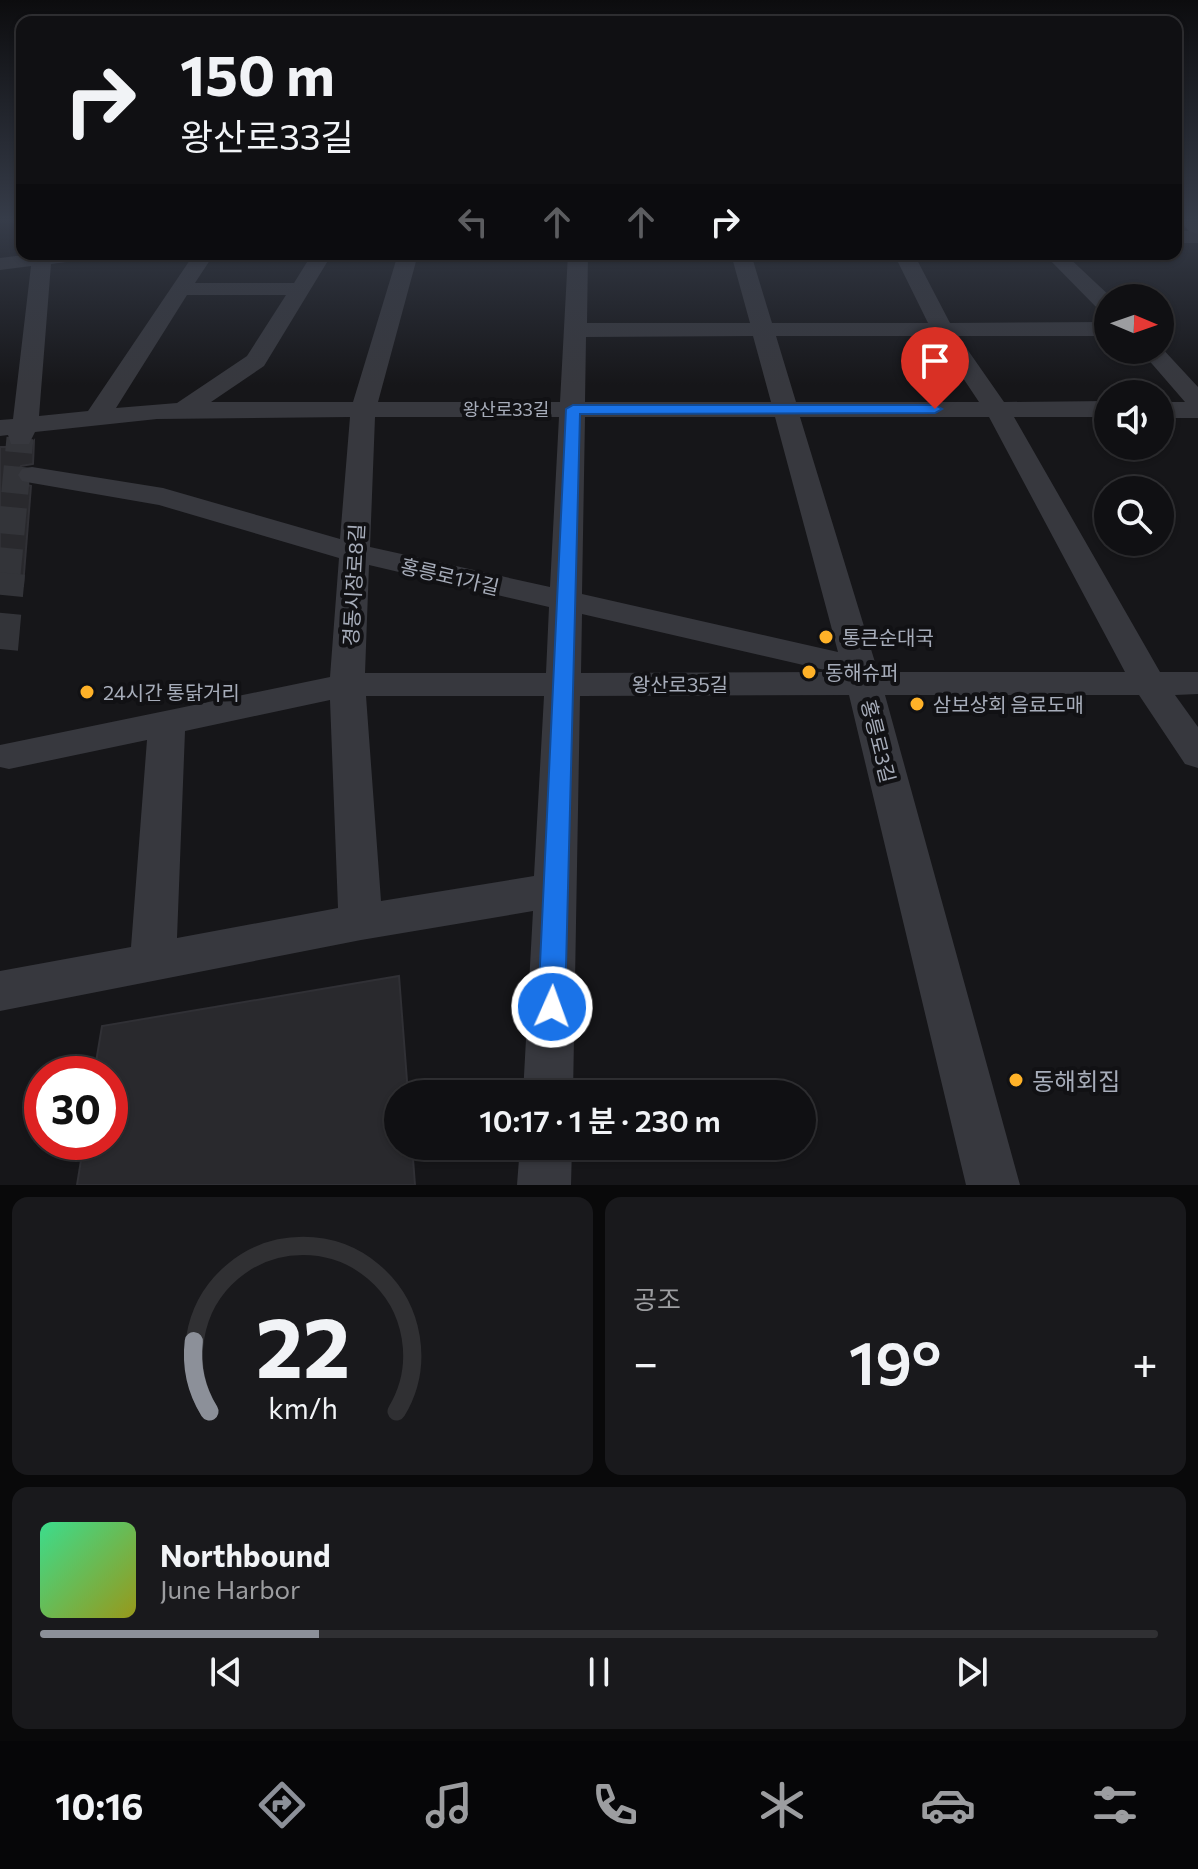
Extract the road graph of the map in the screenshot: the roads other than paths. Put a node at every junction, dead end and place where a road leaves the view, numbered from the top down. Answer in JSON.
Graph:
{"nodes":[{"id":1,"x":39,"y":274,"type":"edge"},
{"id":2,"x":191,"y":274,"type":"edge"},
{"id":3,"x":309,"y":274,"type":"edge"},
{"id":4,"x":402,"y":274,"type":"edge"},
{"id":5,"x":577,"y":274,"type":"edge"},
{"id":6,"x":747,"y":274,"type":"edge"},
{"id":7,"x":914,"y":274,"type":"edge"},
{"id":8,"x":1075,"y":274,"type":"edge"},
{"id":9,"x":181,"y":289,"type":"junction"},
{"id":10,"x":300,"y":289,"type":"junction"},
{"id":11,"x":1094,"y":293,"type":"edge"},
{"id":12,"x":942,"y":329,"type":"junction"},
{"id":13,"x":1094,"y":329,"type":"edge"},
{"id":14,"x":576,"y":330,"type":"junction"},
{"id":15,"x":762,"y":330,"type":"junction"},
{"id":16,"x":1164,"y":364,"type":"edge"},
{"id":17,"x":1198,"y":402,"type":"edge"},
{"id":18,"x":573,"y":409,"type":"junction"},
{"id":19,"x":785,"y":409,"type":"junction"},
{"id":20,"x":994,"y":409,"type":"junction"},
{"id":21,"x":1094,"y":409,"type":"edge"},
{"id":22,"x":363,"y":410,"type":"junction"},
{"id":23,"x":1174,"y":410,"type":"edge"},
{"id":24,"x":1198,"y":410,"type":"edge"},
{"id":25,"x":182,"y":411,"type":"junction"},
{"id":26,"x":97,"y":417,"type":"junction"},
{"id":27,"x":15,"y":430,"type":"edge"},
{"id":28,"x":32,"y":475,"type":"dead end"},
{"id":29,"x":355,"y":553,"type":"junction"},
{"id":30,"x":567,"y":603,"type":"junction"},
{"id":31,"x":864,"y":683,"type":"junction"},
{"id":32,"x":1149,"y":683,"type":"junction"},
{"id":33,"x":1198,"y":683,"type":"edge"},
{"id":34,"x":564,"y":684,"type":"junction"},
{"id":35,"x":347,"y":685,"type":"junction"},
{"id":36,"x":167,"y":723,"type":"junction"},
{"id":37,"x":1196,"y":747,"type":"edge"},
{"id":38,"x":9,"y":756,"type":"dead end"},
{"id":39,"x":556,"y":890,"type":"junction"},
{"id":40,"x":361,"y":922,"type":"junction"},
{"id":41,"x":153,"y":961,"type":"junction"},
{"id":42,"x":0,"y":991,"type":"edge"},
{"id":43,"x":549,"y":1080,"type":"edge"},
{"id":44,"x":545,"y":1160,"type":"edge"},
{"id":45,"x":544,"y":1185,"type":"edge"},
{"id":46,"x":993,"y":1185,"type":"edge"}],
"edges":[{"from":1,"to":27,"type":"street"},
{"from":2,"to":9,"type":"street"},
{"from":3,"to":10,"type":"street"},
{"from":4,"to":22,"type":"street","name":"경동시장로8길"},
{"from":5,"to":14,"type":"street"},
{"from":6,"to":15,"type":"street","name":"홍릉로3길"},
{"from":7,"to":12,"type":"street"},
{"from":8,"to":11,"type":"street"},
{"from":9,"to":10,"type":"street"},
{"from":9,"to":26,"type":"street"},
{"from":10,"to":25,"type":"street"},
{"from":12,"to":13,"type":"street"},
{"from":12,"to":15,"type":"street"},
{"from":12,"to":20,"type":"street"},
{"from":14,"to":15,"type":"street"},
{"from":14,"to":18,"type":"street"},
{"from":15,"to":19,"type":"street","name":"홍릉로3길"},
{"from":16,"to":17,"type":"street"},
{"from":18,"to":19,"type":"street","name":"왕산로33길"},
{"from":18,"to":22,"type":"street","name":"왕산로33길"},
{"from":18,"to":30,"type":"street"},
{"from":19,"to":20,"type":"street","name":"왕산로33길"},
{"from":19,"to":31,"type":"street","name":"홍릉로3길"},
{"from":20,"to":21,"type":"street","name":"왕산로33길"},
{"from":20,"to":32,"type":"street"},
{"from":22,"to":25,"type":"street","name":"왕산로33길"},
{"from":22,"to":29,"type":"street","name":"경동시장로8길"},
{"from":23,"to":24,"type":"street"},
{"from":25,"to":26,"type":"street","name":"왕산로33길"},
{"from":26,"to":27,"type":"street","name":"왕산로33길"},
{"from":28,"to":29,"type":"street","name":"홍릉로1가길"},
{"from":29,"to":30,"type":"street","name":"홍릉로1가길"},
{"from":29,"to":35,"type":"street","name":"경동시장로8길"},
{"from":30,"to":31,"type":"street","name":"홍릉로1가길"},
{"from":30,"to":34,"type":"street"},
{"from":31,"to":32,"type":"street","name":"왕산로35길"},
{"from":31,"to":34,"type":"street","name":"왕산로35길"},
{"from":31,"to":46,"type":"street","name":"홍릉로3길"},
{"from":32,"to":33,"type":"street","name":"왕산로35길"},
{"from":32,"to":37,"type":"street"},
{"from":34,"to":35,"type":"street","name":"왕산로35길"},
{"from":34,"to":39,"type":"street"},
{"from":35,"to":36,"type":"street","name":"왕산로35길"},
{"from":35,"to":40,"type":"street","name":"경동시장로8길"},
{"from":36,"to":38,"type":"street","name":"왕산로35길"},
{"from":36,"to":41,"type":"street"},
{"from":39,"to":40,"type":"street"},
{"from":39,"to":43,"type":"street"},
{"from":40,"to":41,"type":"street"},
{"from":41,"to":42,"type":"street"},
{"from":44,"to":45,"type":"street"}]}
